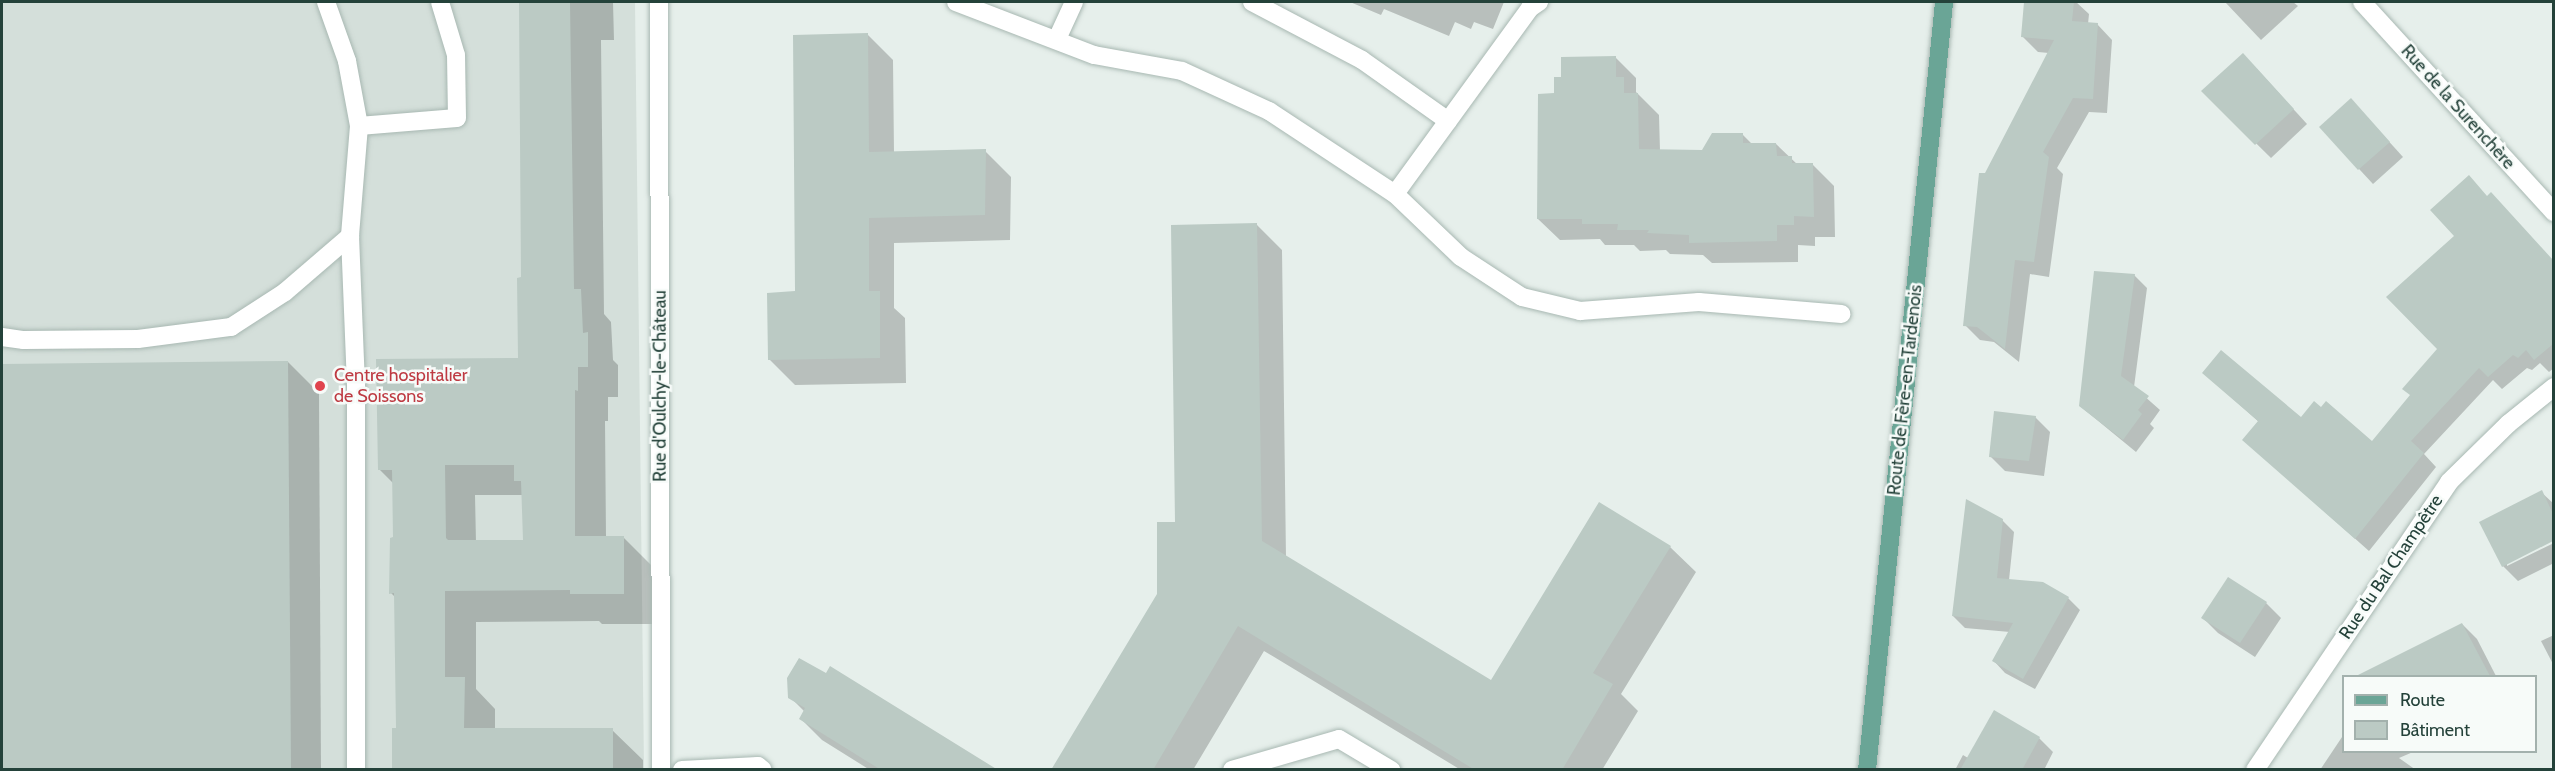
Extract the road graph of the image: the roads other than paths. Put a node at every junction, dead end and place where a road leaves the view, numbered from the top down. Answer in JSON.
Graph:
{"nodes":[{"id":1,"x":326,"y":2,"type":"edge"},
{"id":2,"x":440,"y":2,"type":"edge"},
{"id":3,"x":659,"y":2,"type":"edge"},
{"id":4,"x":956,"y":2,"type":"edge"},
{"id":5,"x":1074,"y":2,"type":"edge"},
{"id":6,"x":1252,"y":2,"type":"edge"},
{"id":7,"x":1539,"y":2,"type":"edge"},
{"id":8,"x":2362,"y":2,"type":"edge"},
{"id":9,"x":1942,"y":4,"type":"edge"},
{"id":10,"x":1057,"y":39,"type":"junction"},
{"id":11,"x":1448,"y":121,"type":"junction"},
{"id":12,"x":359,"y":126,"type":"junction"},
{"id":13,"x":1395,"y":194,"type":"junction"},
{"id":14,"x":2553,"y":212,"type":"edge"},
{"id":15,"x":350,"y":236,"type":"junction"},
{"id":16,"x":1841,"y":314,"type":"dead end"},
{"id":17,"x":2,"y":337,"type":"edge"},
{"id":18,"x":2553,"y":387,"type":"edge"},
{"id":19,"x":356,"y":770,"type":"edge"},
{"id":20,"x":661,"y":770,"type":"edge"},
{"id":21,"x":682,"y":770,"type":"edge"},
{"id":22,"x":763,"y":770,"type":"edge"},
{"id":23,"x":1232,"y":770,"type":"edge"},
{"id":24,"x":1391,"y":770,"type":"edge"},
{"id":25,"x":1867,"y":770,"type":"edge"},
{"id":26,"x":2255,"y":770,"type":"edge"}],
"edges":[{"from":1,"to":12,"type":"street"},
{"from":2,"to":12,"type":"street"},
{"from":3,"to":20,"type":"street","name":"Rue d'Oulchy-le-Château"},
{"from":4,"to":10,"type":"street"},
{"from":5,"to":10,"type":"street"},
{"from":6,"to":11,"type":"street"},
{"from":7,"to":11,"type":"street"},
{"from":8,"to":14,"type":"street","name":"Rue de la Surenchère"},
{"from":9,"to":25,"type":"main road","name":"Route de Fère-en-Tardenois"},
{"from":10,"to":13,"type":"street"},
{"from":11,"to":13,"type":"street"},
{"from":12,"to":15,"type":"street"},
{"from":13,"to":16,"type":"street"},
{"from":15,"to":17,"type":"street"},
{"from":15,"to":19,"type":"street"},
{"from":18,"to":26,"type":"street","name":"Rue du Bal Champêtre"},
{"from":21,"to":22,"type":"street"},
{"from":23,"to":24,"type":"street"}]}
